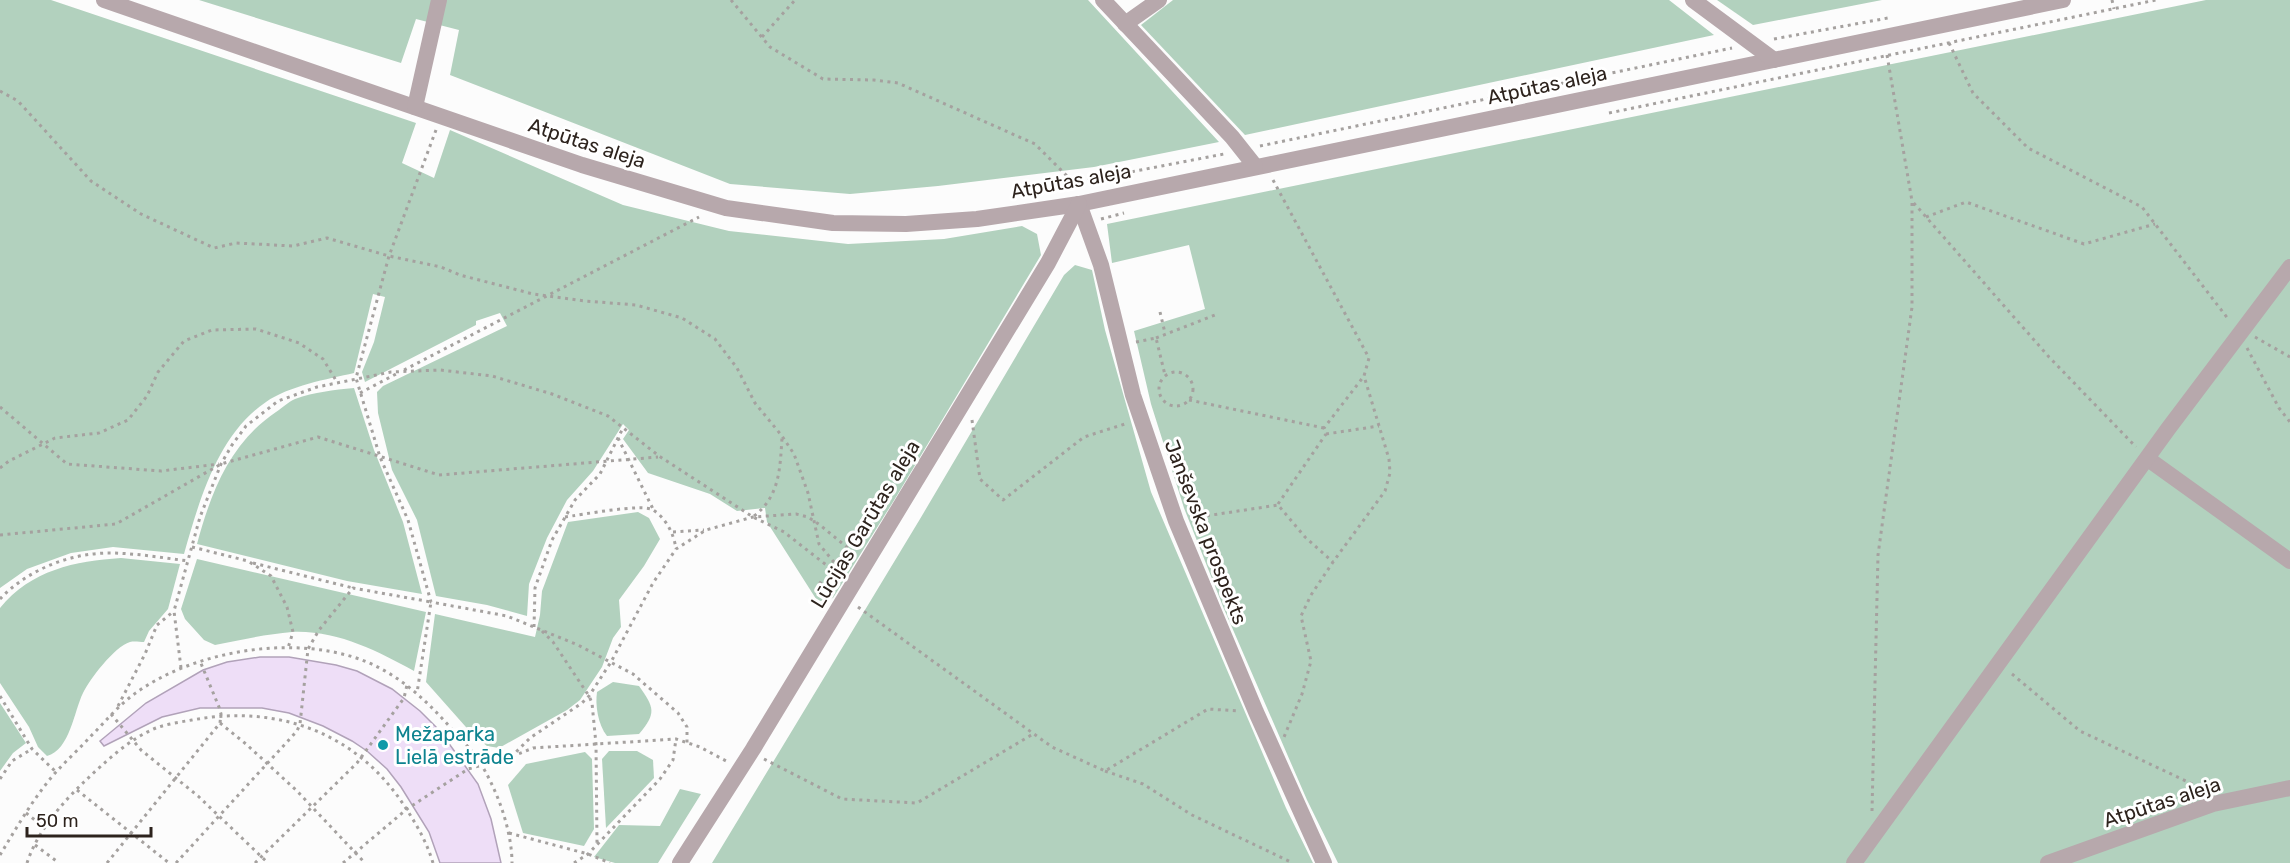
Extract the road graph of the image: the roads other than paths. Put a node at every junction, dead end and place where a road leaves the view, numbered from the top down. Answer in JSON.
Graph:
{"nodes":[{"id":1,"x":104,"y":0,"type":"edge"},
{"id":2,"x":439,"y":0,"type":"edge"},
{"id":3,"x":1103,"y":0,"type":"edge"},
{"id":4,"x":1159,"y":0,"type":"edge"},
{"id":5,"x":1693,"y":0,"type":"edge"},
{"id":6,"x":2063,"y":0,"type":"edge"},
{"id":7,"x":1125,"y":24,"type":"junction"},
{"id":8,"x":1774,"y":60,"type":"junction"},
{"id":9,"x":415,"y":107,"type":"junction"},
{"id":10,"x":1260,"y":165,"type":"junction"},
{"id":11,"x":1079,"y":204,"type":"junction"},
{"id":12,"x":2290,"y":267,"type":"edge"},
{"id":13,"x":2148,"y":459,"type":"junction"},
{"id":14,"x":2290,"y":561,"type":"edge"},
{"id":15,"x":2290,"y":788,"type":"edge"},
{"id":16,"x":681,"y":863,"type":"edge"},
{"id":17,"x":1324,"y":863,"type":"edge"},
{"id":18,"x":1854,"y":863,"type":"edge"},
{"id":19,"x":2048,"y":863,"type":"edge"}],
"edges":[{"from":1,"to":9,"type":"street","name":"Atpūtas aleja"},
{"from":2,"to":9,"type":"street"},
{"from":3,"to":7,"type":"street"},
{"from":4,"to":7,"type":"street"},
{"from":5,"to":8,"type":"street"},
{"from":6,"to":8,"type":"street","name":"Atpūtas aleja"},
{"from":7,"to":10,"type":"street"},
{"from":8,"to":10,"type":"street","name":"Atpūtas aleja"},
{"from":9,"to":11,"type":"street","name":"Atpūtas aleja"},
{"from":10,"to":11,"type":"street","name":"Atpūtas aleja"},
{"from":11,"to":16,"type":"street","name":"Lūcijas Garūtas aleja"},
{"from":11,"to":17,"type":"street","name":"Janševska prospekts"},
{"from":12,"to":13,"type":"street"},
{"from":13,"to":14,"type":"street"},
{"from":13,"to":18,"type":"street"},
{"from":15,"to":19,"type":"street","name":"Atpūtas aleja"}]}
